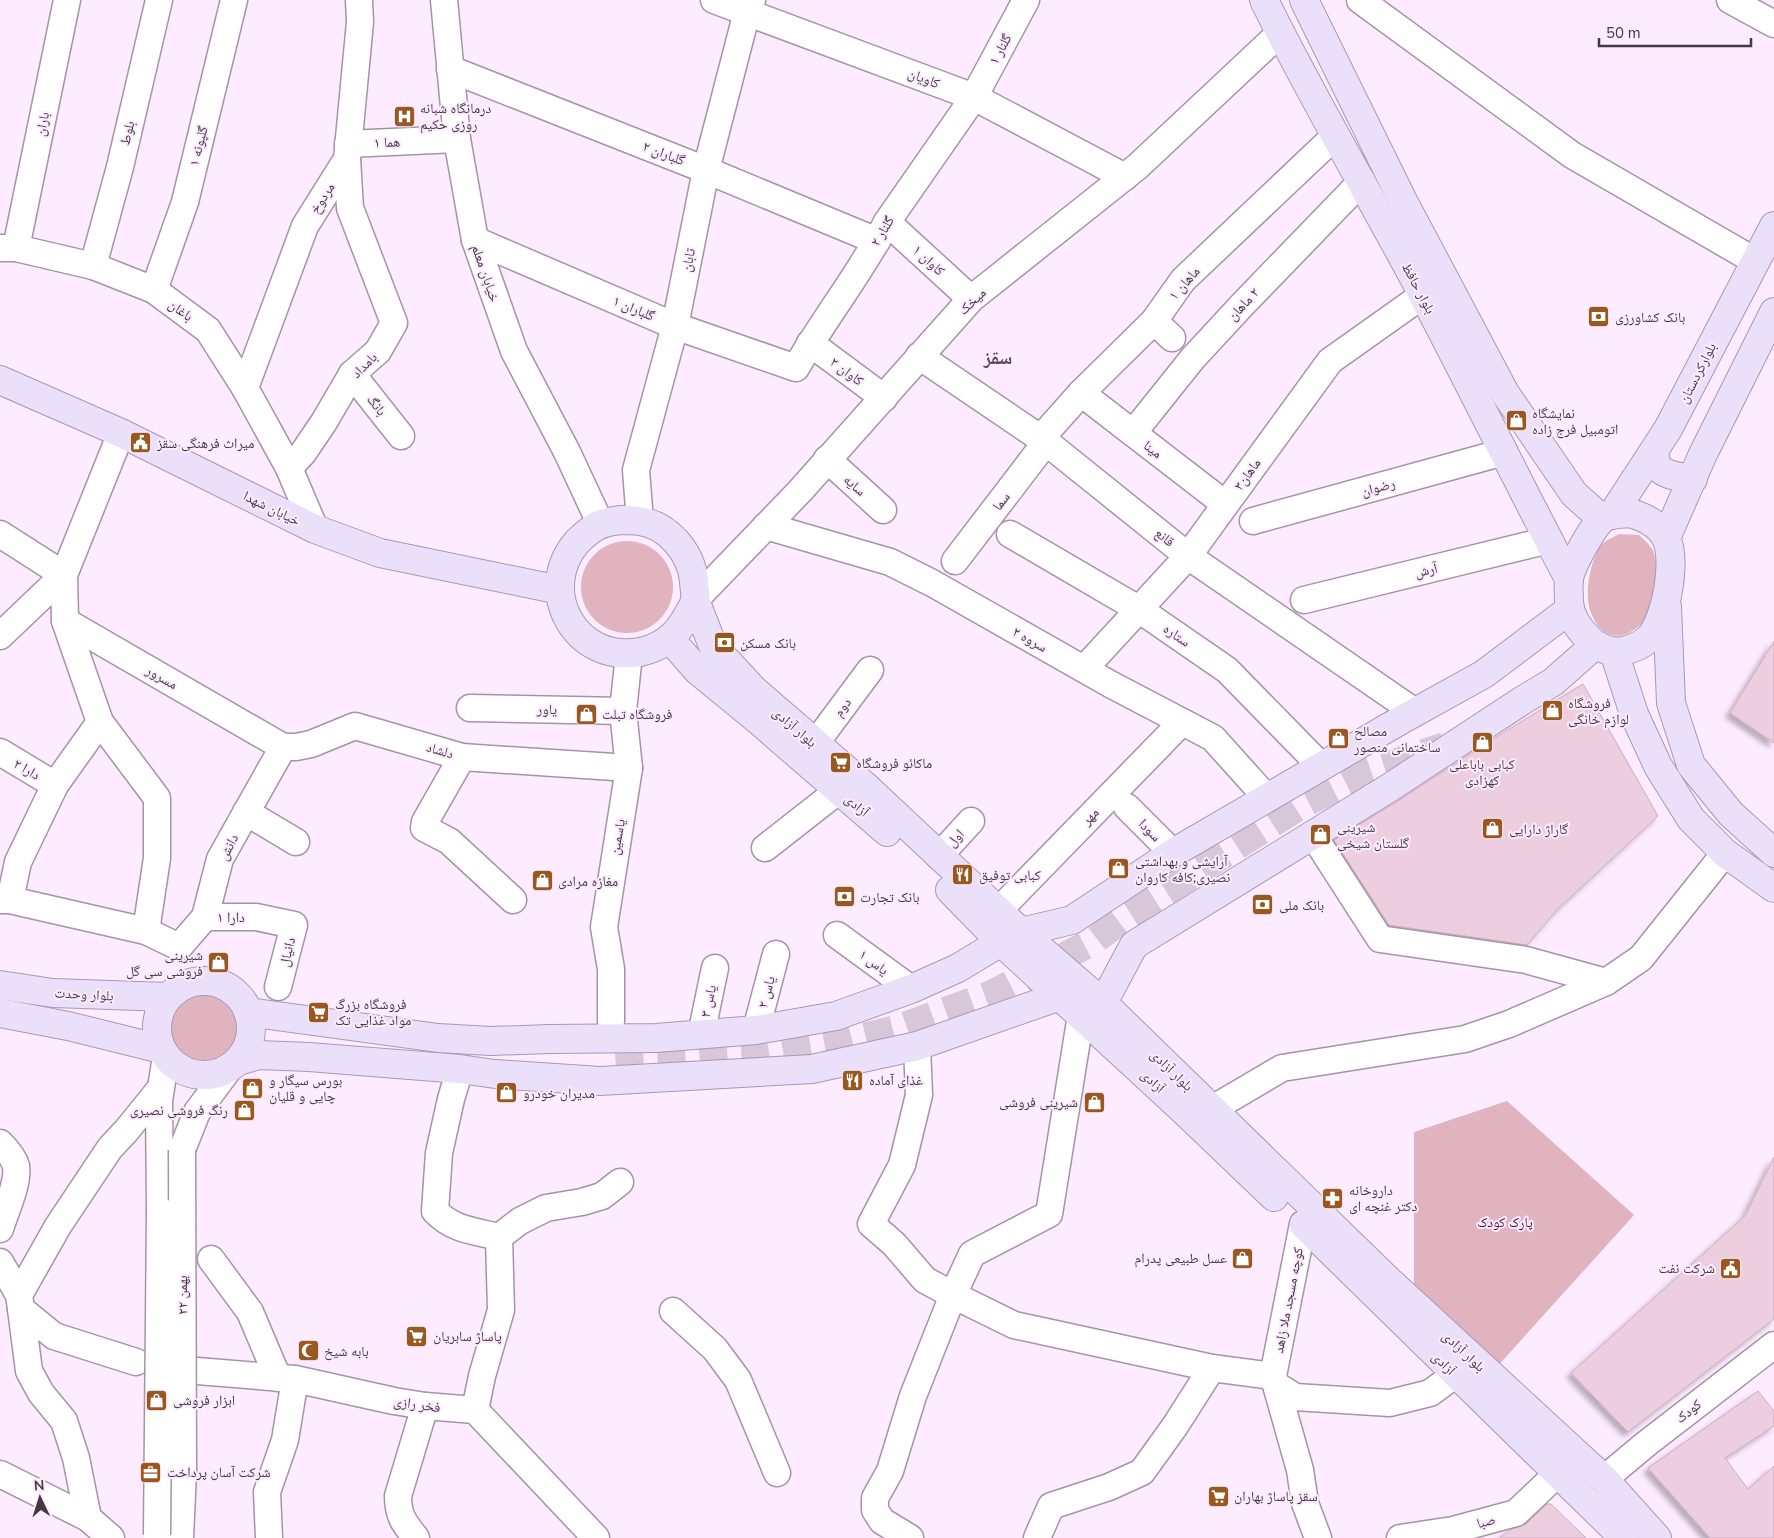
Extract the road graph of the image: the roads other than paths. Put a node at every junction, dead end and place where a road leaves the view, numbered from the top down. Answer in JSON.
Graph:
{"nodes":[{"id":1,"x":68,"y":0,"type":"edge"},
{"id":2,"x":159,"y":0,"type":"edge"},
{"id":3,"x":234,"y":0,"type":"edge"},
{"id":4,"x":359,"y":0,"type":"edge"},
{"id":5,"x":444,"y":0,"type":"edge"},
{"id":6,"x":714,"y":0,"type":"edge"},
{"id":7,"x":1026,"y":0,"type":"edge"},
{"id":8,"x":1264,"y":0,"type":"edge"},
{"id":9,"x":1360,"y":0,"type":"edge"},
{"id":10,"x":1730,"y":0,"type":"edge"},
{"id":11,"x":1311,"y":3,"type":"edge"},
{"id":12,"x":750,"y":6,"type":"edge"},
{"id":13,"x":1774,"y":24,"type":"edge"},
{"id":14,"x":1280,"y":33,"type":"junction"},
{"id":15,"x":450,"y":69,"type":"junction"},
{"id":16,"x":974,"y":97,"type":"junction"},
{"id":17,"x":1335,"y":136,"type":"junction"},
{"id":18,"x":457,"y":139,"type":"junction"},
{"id":19,"x":347,"y":151,"type":"junction"},
{"id":20,"x":706,"y":170,"type":"junction"},
{"id":21,"x":1125,"y":177,"type":"junction"},
{"id":22,"x":1362,"y":181,"type":"junction"},
{"id":23,"x":1774,"y":226,"type":"edge"},
{"id":24,"x":882,"y":231,"type":"junction"},
{"id":25,"x":475,"y":240,"type":"junction"},
{"id":26,"x":8,"y":248,"type":"edge"},
{"id":27,"x":1755,"y":261,"type":"junction"},
{"id":28,"x":93,"y":266,"type":"junction"},
{"id":29,"x":154,"y":290,"type":"junction"},
{"id":30,"x":1423,"y":295,"type":"junction"},
{"id":31,"x":971,"y":299,"type":"junction"},
{"id":32,"x":1774,"y":312,"type":"edge"},
{"id":33,"x":675,"y":326,"type":"junction"},
{"id":34,"x":810,"y":343,"type":"junction"},
{"id":35,"x":919,"y":356,"type":"junction"},
{"id":36,"x":796,"y":368,"type":"joint"},
{"id":37,"x":352,"y":374,"type":"junction"},
{"id":38,"x":0,"y":380,"type":"edge"},
{"id":39,"x":245,"y":388,"type":"junction"},
{"id":40,"x":1082,"y":393,"type":"junction"},
{"id":41,"x":884,"y":398,"type":"junction"},
{"id":42,"x":121,"y":433,"type":"junction"},
{"id":43,"x":1133,"y":433,"type":"junction"},
{"id":44,"x":401,"y":436,"type":"dead end"},
{"id":45,"x":1044,"y":440,"type":"junction"},
{"id":46,"x":1654,"y":451,"type":"junction"},
{"id":47,"x":1504,"y":452,"type":"junction"},
{"id":48,"x":827,"y":459,"type":"junction"},
{"id":49,"x":289,"y":468,"type":"junction"},
{"id":50,"x":1693,"y":478,"type":"junction"},
{"id":51,"x":1225,"y":504,"type":"junction"},
{"id":52,"x":883,"y":510,"type":"dead end"},
{"id":53,"x":1607,"y":517,"type":"junction"},
{"id":54,"x":640,"y":520,"type":"junction"},
{"id":55,"x":1253,"y":521,"type":"dead end"},
{"id":56,"x":601,"y":525,"type":"junction"},
{"id":57,"x":766,"y":526,"type":"junction"},
{"id":58,"x":315,"y":529,"type":"junction"},
{"id":59,"x":0,"y":534,"type":"edge"},
{"id":60,"x":1010,"y":534,"type":"dead end"},
{"id":61,"x":1666,"y":538,"type":"junction"},
{"id":62,"x":1549,"y":540,"type":"junction"},
{"id":63,"x":1188,"y":556,"type":"junction"},
{"id":64,"x":955,"y":561,"type":"dead end"},
{"id":65,"x":64,"y":575,"type":"junction"},
{"id":66,"x":1569,"y":579,"type":"junction"},
{"id":67,"x":560,"y":590,"type":"junction"},
{"id":68,"x":1666,"y":598,"type":"junction"},
{"id":69,"x":695,"y":600,"type":"junction"},
{"id":70,"x":1304,"y":600,"type":"dead end"},
{"id":71,"x":1140,"y":610,"type":"junction"},
{"id":72,"x":1569,"y":610,"type":"junction"},
{"id":73,"x":65,"y":620,"type":"junction"},
{"id":74,"x":0,"y":636,"type":"edge"},
{"id":75,"x":670,"y":638,"type":"junction"},
{"id":76,"x":1604,"y":649,"type":"junction"},
{"id":77,"x":629,"y":654,"type":"junction"},
{"id":78,"x":1084,"y":669,"type":"junction"},
{"id":79,"x":870,"y":670,"type":"dead end"},
{"id":80,"x":470,"y":708,"type":"dead end"},
{"id":81,"x":623,"y":711,"type":"junction"},
{"id":82,"x":1415,"y":712,"type":"junction"},
{"id":83,"x":100,"y":722,"type":"junction"},
{"id":84,"x":1182,"y":722,"type":"junction"},
{"id":85,"x":815,"y":744,"type":"junction"},
{"id":86,"x":282,"y":746,"type":"junction"},
{"id":87,"x":0,"y":752,"type":"edge"},
{"id":88,"x":462,"y":757,"type":"junction"},
{"id":89,"x":1321,"y":766,"type":"junction"},
{"id":90,"x":629,"y":768,"type":"junction"},
{"id":91,"x":54,"y":785,"type":"junction"},
{"id":92,"x":840,"y":790,"type":"junction"},
{"id":93,"x":1267,"y":798,"type":"junction"},
{"id":94,"x":1127,"y":806,"type":"dead end"},
{"id":95,"x":246,"y":812,"type":"junction"},
{"id":96,"x":971,"y":821,"type":"dead end"},
{"id":97,"x":1313,"y":835,"type":"junction"},
{"id":98,"x":296,"y":842,"type":"dead end"},
{"id":99,"x":765,"y":848,"type":"dead end"},
{"id":100,"x":1173,"y":853,"type":"junction"},
{"id":101,"x":1725,"y":853,"type":"junction"},
{"id":102,"x":1774,"y":853,"type":"edge"},
{"id":103,"x":939,"y":856,"type":"junction"},
{"id":104,"x":9,"y":859,"type":"edge"},
{"id":105,"x":1774,"y":888,"type":"edge"},
{"id":106,"x":5,"y":900,"type":"edge"},
{"id":107,"x":513,"y":900,"type":"dead end"},
{"id":108,"x":998,"y":910,"type":"junction"},
{"id":109,"x":205,"y":917,"type":"junction"},
{"id":110,"x":256,"y":917,"type":"joint"},
{"id":111,"x":146,"y":931,"type":"junction"},
{"id":112,"x":837,"y":935,"type":"dead end"},
{"id":113,"x":1011,"y":937,"type":"junction"},
{"id":114,"x":776,"y":954,"type":"dead end"},
{"id":115,"x":716,"y":968,"type":"dead end"},
{"id":116,"x":1606,"y":982,"type":"junction"},
{"id":117,"x":0,"y":985,"type":"edge"},
{"id":118,"x":278,"y":987,"type":"dead end"},
{"id":119,"x":911,"y":989,"type":"junction"},
{"id":120,"x":1060,"y":996,"type":"junction"},
{"id":121,"x":168,"y":998,"type":"junction"},
{"id":122,"x":1092,"y":1009,"type":"junction"},
{"id":123,"x":248,"y":1012,"type":"junction"},
{"id":124,"x":0,"y":1013,"type":"edge"},
{"id":125,"x":611,"y":1020,"type":"dead end"},
{"id":126,"x":756,"y":1030,"type":"junction"},
{"id":127,"x":701,"y":1035,"type":"junction"},
{"id":128,"x":917,"y":1046,"type":"junction"},
{"id":129,"x":163,"y":1053,"type":"junction"},
{"id":130,"x":234,"y":1063,"type":"junction"},
{"id":131,"x":460,"y":1069,"type":"junction"},
{"id":132,"x":160,"y":1089,"type":"junction"},
{"id":133,"x":1214,"y":1112,"type":"junction"},
{"id":134,"x":0,"y":1143,"type":"edge"},
{"id":135,"x":620,"y":1182,"type":"dead end"},
{"id":136,"x":1303,"y":1224,"type":"junction"},
{"id":137,"x":0,"y":1229,"type":"edge"},
{"id":138,"x":499,"y":1237,"type":"junction"},
{"id":139,"x":211,"y":1259,"type":"dead end"},
{"id":140,"x":0,"y":1262,"type":"edge"},
{"id":141,"x":953,"y":1295,"type":"junction"},
{"id":142,"x":20,"y":1302,"type":"junction"},
{"id":143,"x":673,"y":1311,"type":"dead end"},
{"id":144,"x":1774,"y":1344,"type":"edge"},
{"id":145,"x":136,"y":1362,"type":"dead end"},
{"id":146,"x":1212,"y":1368,"type":"junction"},
{"id":147,"x":185,"y":1370,"type":"dead end"},
{"id":148,"x":1456,"y":1374,"type":"junction"},
{"id":149,"x":286,"y":1378,"type":"junction"},
{"id":150,"x":1274,"y":1380,"type":"junction"},
{"id":151,"x":424,"y":1406,"type":"junction"},
{"id":152,"x":475,"y":1410,"type":"junction"},
{"id":153,"x":777,"y":1473,"type":"dead end"},
{"id":154,"x":0,"y":1474,"type":"edge"},
{"id":155,"x":1557,"y":1474,"type":"junction"},
{"id":156,"x":1604,"y":1479,"type":"junction"},
{"id":157,"x":88,"y":1518,"type":"junction"},
{"id":158,"x":165,"y":1537,"type":"edge"},
{"id":159,"x":110,"y":1538,"type":"edge"},
{"id":160,"x":269,"y":1538,"type":"edge"},
{"id":161,"x":416,"y":1538,"type":"edge"},
{"id":162,"x":596,"y":1538,"type":"edge"},
{"id":163,"x":910,"y":1538,"type":"edge"},
{"id":164,"x":1037,"y":1538,"type":"edge"},
{"id":165,"x":1318,"y":1538,"type":"edge"},
{"id":166,"x":1400,"y":1538,"type":"edge"},
{"id":167,"x":1624,"y":1538,"type":"edge"},
{"id":168,"x":1657,"y":1538,"type":"edge"}],
"edges":[{"from":1,"to":26,"type":"street","name":"باران"},
{"from":2,"to":28,"type":"street","name":"بلوط"},
{"from":3,"to":29,"type":"street","name":"گلپونه ۱"},
{"from":4,"to":19,"type":"street","name":"مردوخ"},
{"from":5,"to":15,"type":"street","name":"خیابان معلم"},
{"from":6,"to":12,"type":"street","name":"کاویان"},
{"from":7,"to":16,"type":"street","name":"گلنار ۱"},
{"from":8,"to":14,"type":"main road","name":"بلوار حافظ"},
{"from":9,"to":27,"type":"street"},
{"from":10,"to":13,"type":"street"},
{"from":11,"to":53,"type":"main road","name":"بلوار حافظ"},
{"from":12,"to":16,"type":"street","name":"کاویان"},
{"from":12,"to":20,"type":"street","name":"تابان"},
{"from":14,"to":17,"type":"main road","name":"بلوار حافظ"},
{"from":14,"to":21,"type":"street","name":"میخک"},
{"from":15,"to":18,"type":"street","name":"خیابان معلم"},
{"from":15,"to":20,"type":"street","name":"گلباران ۲"},
{"from":16,"to":21,"type":"street","name":"کاویان"},
{"from":16,"to":24,"type":"street","name":"گلنار ۲"},
{"from":17,"to":22,"type":"main road","name":"بلوار حافظ"},
{"from":17,"to":40,"type":"street","name":"ماهان ۱"},
{"from":18,"to":19,"type":"street","name":"هما ۱"},
{"from":18,"to":25,"type":"street","name":"خیابان معلم"},
{"from":19,"to":37,"type":"street","name":"بامداد"},
{"from":19,"to":39,"type":"street","name":"مردوخ"},
{"from":20,"to":24,"type":"street","name":"گلباران ۲"},
{"from":20,"to":33,"type":"street","name":"تابان"},
{"from":21,"to":31,"type":"street","name":"میخک"},
{"from":22,"to":30,"type":"main road","name":"بلوار حافظ"},
{"from":22,"to":43,"type":"street","name":"٢ ماهان"},
{"from":23,"to":27,"type":"main road","name":"بلوارکردستان"},
{"from":24,"to":31,"type":"street","name":"کاوان ۱"},
{"from":24,"to":34,"type":"street","name":"گلنار ۲"},
{"from":25,"to":33,"type":"street","name":"گلباران ۱"},
{"from":25,"to":56,"type":"street","name":"خیابان معلم"},
{"from":26,"to":28,"type":"street","name":"باغان"},
{"from":27,"to":46,"type":"main road","name":"بلوارکردستان"},
{"from":28,"to":29,"type":"street","name":"باغان"},
{"from":29,"to":39,"type":"street","name":"باغان"},
{"from":30,"to":47,"type":"main road","name":"بلوار حافظ"},
{"from":30,"to":51,"type":"street","name":"ماهان۳"},
{"from":31,"to":35,"type":"street","name":"میخک"},
{"from":32,"to":50,"type":"main road"},
{"from":33,"to":36,"type":"street","name":"گلباران ۱"},
{"from":33,"to":54,"type":"street","name":"تابان"},
{"from":34,"to":36,"type":"street","name":"گلنار ۲"},
{"from":34,"to":41,"type":"street","name":"کاوان ۲"},
{"from":35,"to":41,"type":"street","name":"میخک"},
{"from":35,"to":45,"type":"street","name":"قانع"},
{"from":37,"to":44,"type":"street","name":"بانگ"},
{"from":37,"to":49,"type":"street","name":"بامداد"},
{"from":38,"to":42,"type":"main road","name":"خیابان شهدا"},
{"from":39,"to":49,"type":"street","name":"باغان"},
{"from":40,"to":43,"type":"street","name":"مینا"},
{"from":40,"to":45,"type":"street","name":"ماهان ۱"},
{"from":41,"to":48,"type":"street","name":"میخک"},
{"from":42,"to":58,"type":"main road","name":"خیابان شهدا"},
{"from":42,"to":65,"type":"street"},
{"from":43,"to":51,"type":"street","name":"مینا"},
{"from":45,"to":63,"type":"street","name":"قانع"},
{"from":45,"to":64,"type":"street","name":"سما"},
{"from":46,"to":50,"type":"main road"},
{"from":46,"to":53,"type":"main road","name":"بلوارکردستان"},
{"from":47,"to":55,"type":"street","name":"رضوان"},
{"from":47,"to":62,"type":"main road","name":"بلوار حافظ"},
{"from":48,"to":52,"type":"street","name":"سایه"},
{"from":48,"to":57,"type":"street","name":"میخک"},
{"from":49,"to":58,"type":"street"},
{"from":50,"to":61,"type":"main road"},
{"from":51,"to":63,"type":"street","name":"ماهان۳"},
{"from":53,"to":61,"type":"main road"},
{"from":53,"to":66,"type":"main road"},
{"from":54,"to":56,"type":"main road"},
{"from":54,"to":69,"type":"main road"},
{"from":56,"to":67,"type":"main road"},
{"from":57,"to":69,"type":"street","name":"میخک"},
{"from":57,"to":78,"type":"street","name":"سروه ۲"},
{"from":58,"to":67,"type":"main road","name":"خیابان شهدا"},
{"from":59,"to":65,"type":"street"},
{"from":60,"to":71,"type":"street","name":"ستاره"},
{"from":61,"to":68,"type":"main road"},
{"from":62,"to":66,"type":"main road","name":"بلوار حافظ"},
{"from":62,"to":70,"type":"street","name":"آرش"},
{"from":63,"to":71,"type":"street","name":"ماهان۳"},
{"from":63,"to":82,"type":"street","name":"قانع"},
{"from":65,"to":73,"type":"street"},
{"from":65,"to":74,"type":"street"},
{"from":66,"to":72,"type":"main road"},
{"from":67,"to":77,"type":"main road"},
{"from":68,"to":76,"type":"main road"},
{"from":68,"to":102,"type":"main road"},
{"from":69,"to":75,"type":"main road"},
{"from":69,"to":85,"type":"main road","name":"بلوار آزادی"},
{"from":71,"to":78,"type":"street","name":"ماهان۳"},
{"from":71,"to":89,"type":"street","name":"ستاره"},
{"from":72,"to":76,"type":"main road"},
{"from":72,"to":82,"type":"main road"},
{"from":73,"to":83,"type":"street"},
{"from":73,"to":86,"type":"street","name":"مسرور"},
{"from":75,"to":77,"type":"main road"},
{"from":75,"to":92,"type":"main road","name":"آزادی"},
{"from":76,"to":97,"type":"main road"},
{"from":76,"to":101,"type":"main road"},
{"from":77,"to":81,"type":"street","name":"یاسمین"},
{"from":78,"to":84,"type":"street","name":"سروه ۲"},
{"from":79,"to":85,"type":"street","name":"دوم"},
{"from":80,"to":81,"type":"street","name":"یاور"},
{"from":81,"to":90,"type":"street","name":"یاسمین"},
{"from":82,"to":89,"type":"main road"},
{"from":83,"to":91,"type":"street"},
{"from":83,"to":111,"type":"street"},
{"from":84,"to":93,"type":"street","name":"سروه ۲"},
{"from":84,"to":108,"type":"street","name":"مهر"},
{"from":85,"to":103,"type":"main road","name":"بلوار آزادی"},
{"from":86,"to":88,"type":"street","name":"دلشاد"},
{"from":86,"to":95,"type":"street","name":"دانش"},
{"from":87,"to":91,"type":"street","name":"دارا ۲"},
{"from":88,"to":90,"type":"street","name":"دلشاد"},
{"from":88,"to":107,"type":"street"},
{"from":89,"to":93,"type":"main road"},
{"from":90,"to":125,"type":"street","name":"یاسمین"},
{"from":91,"to":104,"type":"street"},
{"from":92,"to":99,"type":"street"},
{"from":92,"to":113,"type":"main road","name":"آزادی"},
{"from":93,"to":100,"type":"main road"},
{"from":94,"to":100,"type":"street","name":"سودا"},
{"from":95,"to":98,"type":"street"},
{"from":95,"to":109,"type":"street","name":"دانش"},
{"from":96,"to":103,"type":"street","name":"اول"},
{"from":97,"to":116,"type":"street"},
{"from":97,"to":122,"type":"main road"},
{"from":100,"to":113,"type":"main road"},
{"from":101,"to":105,"type":"main road"},
{"from":101,"to":116,"type":"street"},
{"from":103,"to":108,"type":"main road","name":"بلوار آزادی"},
{"from":104,"to":106,"type":"street"},
{"from":106,"to":111,"type":"street"},
{"from":108,"to":113,"type":"main road","name":"بلوار آزادی"},
{"from":109,"to":110,"type":"street","name":"دارا ۱"},
{"from":109,"to":111,"type":"street","name":"دانش"},
{"from":110,"to":118,"type":"street","name":"دانیال"},
{"from":112,"to":119,"type":"street","name":"یاس ۱"},
{"from":113,"to":119,"type":"main road"},
{"from":113,"to":120,"type":"main road","name":"آزادی"},
{"from":113,"to":122,"type":"main road","name":"بلوار آزادی"},
{"from":114,"to":126,"type":"street","name":"یاس ۲"},
{"from":115,"to":127,"type":"street","name":"یاس ۳"},
{"from":116,"to":133,"type":"street"},
{"from":117,"to":121,"type":"main road","name":"بلوار وحدت"},
{"from":119,"to":126,"type":"main road"},
{"from":120,"to":122,"type":"main road","name":"آزادی"},
{"from":120,"to":128,"type":"main road"},
{"from":121,"to":123,"type":"main road"},
{"from":121,"to":129,"type":"main road"},
{"from":122,"to":133,"type":"main road","name":"بلوار آزادی"},
{"from":122,"to":136,"type":"main road","name":"آزادی"},
{"from":122,"to":141,"type":"street"},
{"from":123,"to":127,"type":"main road"},
{"from":123,"to":130,"type":"main road"},
{"from":124,"to":129,"type":"main road"},
{"from":126,"to":127,"type":"main road"},
{"from":128,"to":131,"type":"main road"},
{"from":128,"to":141,"type":"street"},
{"from":129,"to":130,"type":"main road"},
{"from":129,"to":132,"type":"street","name":"۲۲ بهمن"},
{"from":130,"to":131,"type":"main road"},
{"from":130,"to":158,"type":"street","name":"۲۲ بهمن","bridge":true},
{"from":131,"to":138,"type":"street"},
{"from":132,"to":142,"type":"street"},
{"from":132,"to":158,"type":"street","name":"۲۲ بهمن","bridge":true},
{"from":133,"to":156,"type":"main road","name":"بلوار آزادی"},
{"from":134,"to":137,"type":"street"},
{"from":135,"to":138,"type":"street"},
{"from":136,"to":148,"type":"main road","name":"آزادی"},
{"from":136,"to":150,"type":"street","name":"کوچه مسجد ملا زاهد"},
{"from":138,"to":152,"type":"street"},
{"from":139,"to":149,"type":"street"},
{"from":140,"to":142,"type":"street"},
{"from":141,"to":146,"type":"street"},
{"from":141,"to":163,"type":"street"},
{"from":142,"to":145,"type":"street"},
{"from":142,"to":157,"type":"street"},
{"from":143,"to":153,"type":"street"},
{"from":144,"to":156,"type":"street","name":"کودک"},
{"from":146,"to":150,"type":"street"},
{"from":146,"to":164,"type":"street"},
{"from":147,"to":149,"type":"street","name":"فخر رازی"},
{"from":148,"to":150,"type":"street"},
{"from":148,"to":155,"type":"main road","name":"آزادی"},
{"from":149,"to":151,"type":"street","name":"فخر رازی"},
{"from":149,"to":160,"type":"street"},
{"from":150,"to":165,"type":"street"},
{"from":151,"to":152,"type":"street","name":"فخر رازی"},
{"from":151,"to":161,"type":"street"},
{"from":152,"to":162,"type":"street"},
{"from":154,"to":157,"type":"street"},
{"from":155,"to":166,"type":"street","name":"صبا"},
{"from":155,"to":167,"type":"main road","name":"آزادی"},
{"from":156,"to":168,"type":"main road","name":"بلوار آزادی"},
{"from":157,"to":159,"type":"street"}]}
